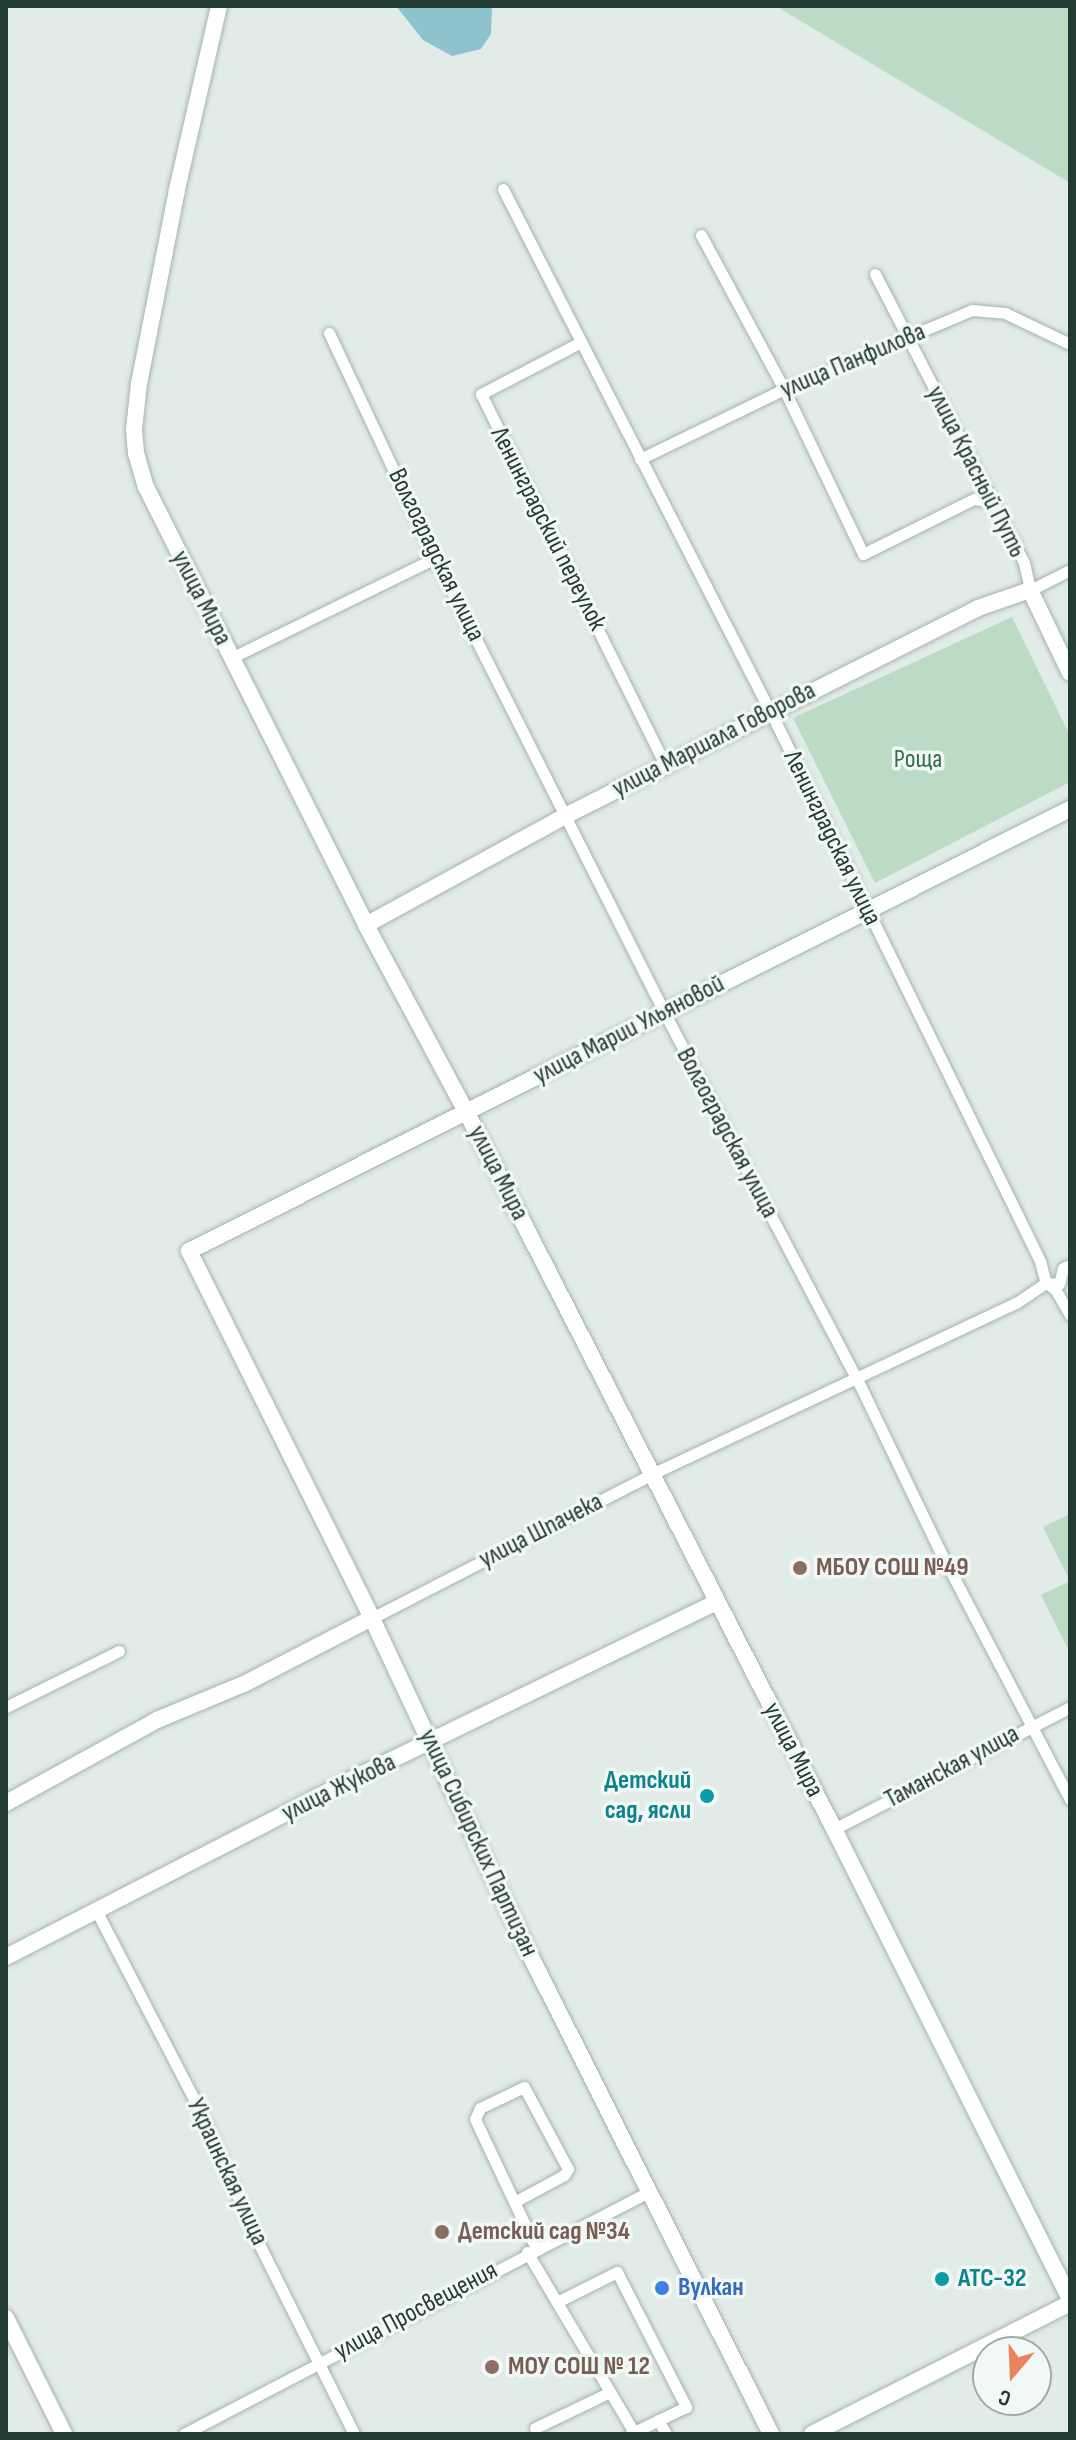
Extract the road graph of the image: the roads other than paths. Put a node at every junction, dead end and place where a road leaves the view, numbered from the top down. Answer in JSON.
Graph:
{"nodes":[{"id":1,"x":219,"y":6,"type":"edge"},
{"id":2,"x":503,"y":189,"type":"dead end"},
{"id":3,"x":701,"y":235,"type":"dead end"},
{"id":4,"x":875,"y":274,"type":"dead end"},
{"id":5,"x":329,"y":333,"type":"dead end"},
{"id":6,"x":908,"y":338,"type":"junction"},
{"id":7,"x":581,"y":342,"type":"junction"},
{"id":8,"x":1070,"y":344,"type":"edge"},
{"id":9,"x":784,"y":389,"type":"junction"},
{"id":10,"x":640,"y":459,"type":"junction"},
{"id":11,"x":992,"y":502,"type":"junction"},
{"id":12,"x":435,"y":558,"type":"junction"},
{"id":13,"x":1070,"y":570,"type":"edge"},
{"id":14,"x":1030,"y":590,"type":"junction"},
{"id":15,"x":231,"y":658,"type":"junction"},
{"id":16,"x":1070,"y":673,"type":"edge"},
{"id":17,"x":770,"y":711,"type":"junction"},
{"id":18,"x":665,"y":764,"type":"junction"},
{"id":19,"x":1070,"y":809,"type":"edge"},
{"id":20,"x":567,"y":815,"type":"junction"},
{"id":21,"x":867,"y":911,"type":"junction"},
{"id":22,"x":366,"y":925,"type":"junction"},
{"id":23,"x":664,"y":1012,"type":"junction"},
{"id":24,"x":467,"y":1113,"type":"junction"},
{"id":25,"x":189,"y":1251,"type":"joint"},
{"id":26,"x":1041,"y":1265,"type":"junction"},
{"id":27,"x":1067,"y":1266,"type":"edge"},
{"id":28,"x":1046,"y":1283,"type":"junction"},
{"id":29,"x":1070,"y":1315,"type":"edge"},
{"id":30,"x":857,"y":1379,"type":"junction"},
{"id":31,"x":652,"y":1474,"type":"junction"},
{"id":32,"x":717,"y":1602,"type":"junction"},
{"id":33,"x":372,"y":1618,"type":"junction"},
{"id":34,"x":119,"y":1651,"type":"dead end"},
{"id":35,"x":6,"y":1707,"type":"edge"},
{"id":36,"x":1070,"y":1707,"type":"edge"},
{"id":37,"x":1032,"y":1725,"type":"junction"},
{"id":38,"x":429,"y":1742,"type":"junction"},
{"id":39,"x":1070,"y":1800,"type":"edge"},
{"id":40,"x":6,"y":1803,"type":"edge"},
{"id":41,"x":834,"y":1829,"type":"junction"},
{"id":42,"x":97,"y":1912,"type":"junction"},
{"id":43,"x":6,"y":1957,"type":"edge"},
{"id":44,"x":650,"y":2191,"type":"junction"},
{"id":45,"x":516,"y":2201,"type":"junction"},
{"id":46,"x":532,"y":2250,"type":"junction"},
{"id":47,"x":1070,"y":2301,"type":"edge"},
{"id":48,"x":557,"y":2302,"type":"junction"},
{"id":49,"x":6,"y":2318,"type":"edge"},
{"id":50,"x":319,"y":2362,"type":"junction"},
{"id":51,"x":610,"y":2392,"type":"junction"},
{"id":52,"x":658,"y":2420,"type":"junction"},
{"id":53,"x":535,"y":2428,"type":"dead end"},
{"id":54,"x":632,"y":2433,"type":"edge"},
{"id":55,"x":64,"y":2434,"type":"edge"},
{"id":56,"x":184,"y":2434,"type":"edge"},
{"id":57,"x":354,"y":2434,"type":"edge"},
{"id":58,"x":666,"y":2434,"type":"edge"},
{"id":59,"x":771,"y":2434,"type":"edge"},
{"id":60,"x":812,"y":2434,"type":"edge"}],
"edges":[{"from":1,"to":15,"type":"street","name":"улица Мира"},
{"from":2,"to":7,"type":"street","name":"Ленинградская улица"},
{"from":3,"to":9,"type":"street"},
{"from":4,"to":6,"type":"street","name":"улица Красный Путь"},
{"from":5,"to":12,"type":"street","name":"Волгоградская улица"},
{"from":6,"to":8,"type":"street","name":"улица Панфилова"},
{"from":6,"to":9,"type":"street","name":"улица Панфилова"},
{"from":6,"to":11,"type":"street","name":"улица Красный Путь"},
{"from":7,"to":10,"type":"street","name":"Ленинградская улица"},
{"from":7,"to":18,"type":"street","name":"Ленинградский переулок"},
{"from":9,"to":10,"type":"street","name":"улица Панфилова"},
{"from":9,"to":11,"type":"street"},
{"from":10,"to":17,"type":"street","name":"Ленинградская улица"},
{"from":11,"to":14,"type":"street","name":"улица Красный Путь"},
{"from":12,"to":15,"type":"street"},
{"from":12,"to":20,"type":"street","name":"Волгоградская улица"},
{"from":13,"to":14,"type":"street","name":"улица Маршала Говорова"},
{"from":14,"to":16,"type":"street","name":"улица Красный Путь"},
{"from":14,"to":17,"type":"street","name":"улица Маршала Говорова"},
{"from":15,"to":22,"type":"street","name":"улица Мира"},
{"from":17,"to":18,"type":"street","name":"улица Маршала Говорова"},
{"from":17,"to":21,"type":"street","name":"Ленинградская улица"},
{"from":18,"to":20,"type":"street","name":"улица Маршала Говорова"},
{"from":19,"to":21,"type":"street","name":"улица Марии Ульяновой"},
{"from":20,"to":22,"type":"street","name":"улица Маршала Говорова"},
{"from":20,"to":23,"type":"street","name":"Волгоградская улица"},
{"from":21,"to":23,"type":"street","name":"улица Марии Ульяновой"},
{"from":21,"to":26,"type":"street","name":"Ленинградская улица"},
{"from":22,"to":24,"type":"street","name":"улица Мира"},
{"from":23,"to":24,"type":"street","name":"улица Марии Ульяновой"},
{"from":23,"to":30,"type":"street","name":"Волгоградская улица"},
{"from":24,"to":25,"type":"street","name":"улица Марии Ульяновой"},
{"from":24,"to":31,"type":"street","name":"улица Мира"},
{"from":25,"to":33,"type":"street","name":"улица Сибирских Партизан"},
{"from":26,"to":27,"type":"street"},
{"from":26,"to":28,"type":"street","name":"Ленинградская улица"},
{"from":27,"to":28,"type":"street","name":"улица Шпачека"},
{"from":28,"to":29,"type":"street","name":"Ленинградская улица"},
{"from":28,"to":30,"type":"street","name":"улица Шпачека"},
{"from":30,"to":31,"type":"street","name":"улица Шпачека"},
{"from":30,"to":37,"type":"street","name":"Волгоградская улица"},
{"from":31,"to":32,"type":"street","name":"улица Мира"},
{"from":31,"to":33,"type":"street","name":"улица Шпачека"},
{"from":32,"to":38,"type":"street","name":"улица Жукова"},
{"from":32,"to":41,"type":"street","name":"улица Мира"},
{"from":33,"to":38,"type":"street","name":"улица Сибирских Партизан"},
{"from":33,"to":40,"type":"street","name":"улица Шпачека"},
{"from":34,"to":35,"type":"street"},
{"from":36,"to":37,"type":"street","name":"Таманская улица"},
{"from":37,"to":39,"type":"street","name":"Волгоградская улица"},
{"from":37,"to":41,"type":"street","name":"Таманская улица"},
{"from":38,"to":42,"type":"street","name":"улица Жукова"},
{"from":38,"to":44,"type":"street","name":"улица Сибирских Партизан"},
{"from":41,"to":47,"type":"street","name":"улица Мира"},
{"from":42,"to":43,"type":"street","name":"улица Жукова"},
{"from":42,"to":50,"type":"street","name":"Украинская улица"},
{"from":44,"to":46,"type":"street","name":"улица Просвещения"},
{"from":44,"to":59,"type":"street","name":"улица Сибирских Партизан"},
{"from":45,"to":45,"type":"street"},
{"from":45,"to":46,"type":"street"},
{"from":46,"to":48,"type":"street"},
{"from":46,"to":50,"type":"street","name":"улица Просвещения"},
{"from":47,"to":60,"type":"street"},
{"from":48,"to":51,"type":"street"},
{"from":48,"to":52,"type":"street"},
{"from":49,"to":55,"type":"street"},
{"from":50,"to":56,"type":"street","name":"улица Просвещения"},
{"from":50,"to":57,"type":"street","name":"Украинская улица"},
{"from":51,"to":53,"type":"street"},
{"from":51,"to":54,"type":"street"},
{"from":52,"to":54,"type":"street"},
{"from":52,"to":58,"type":"street"}]}
